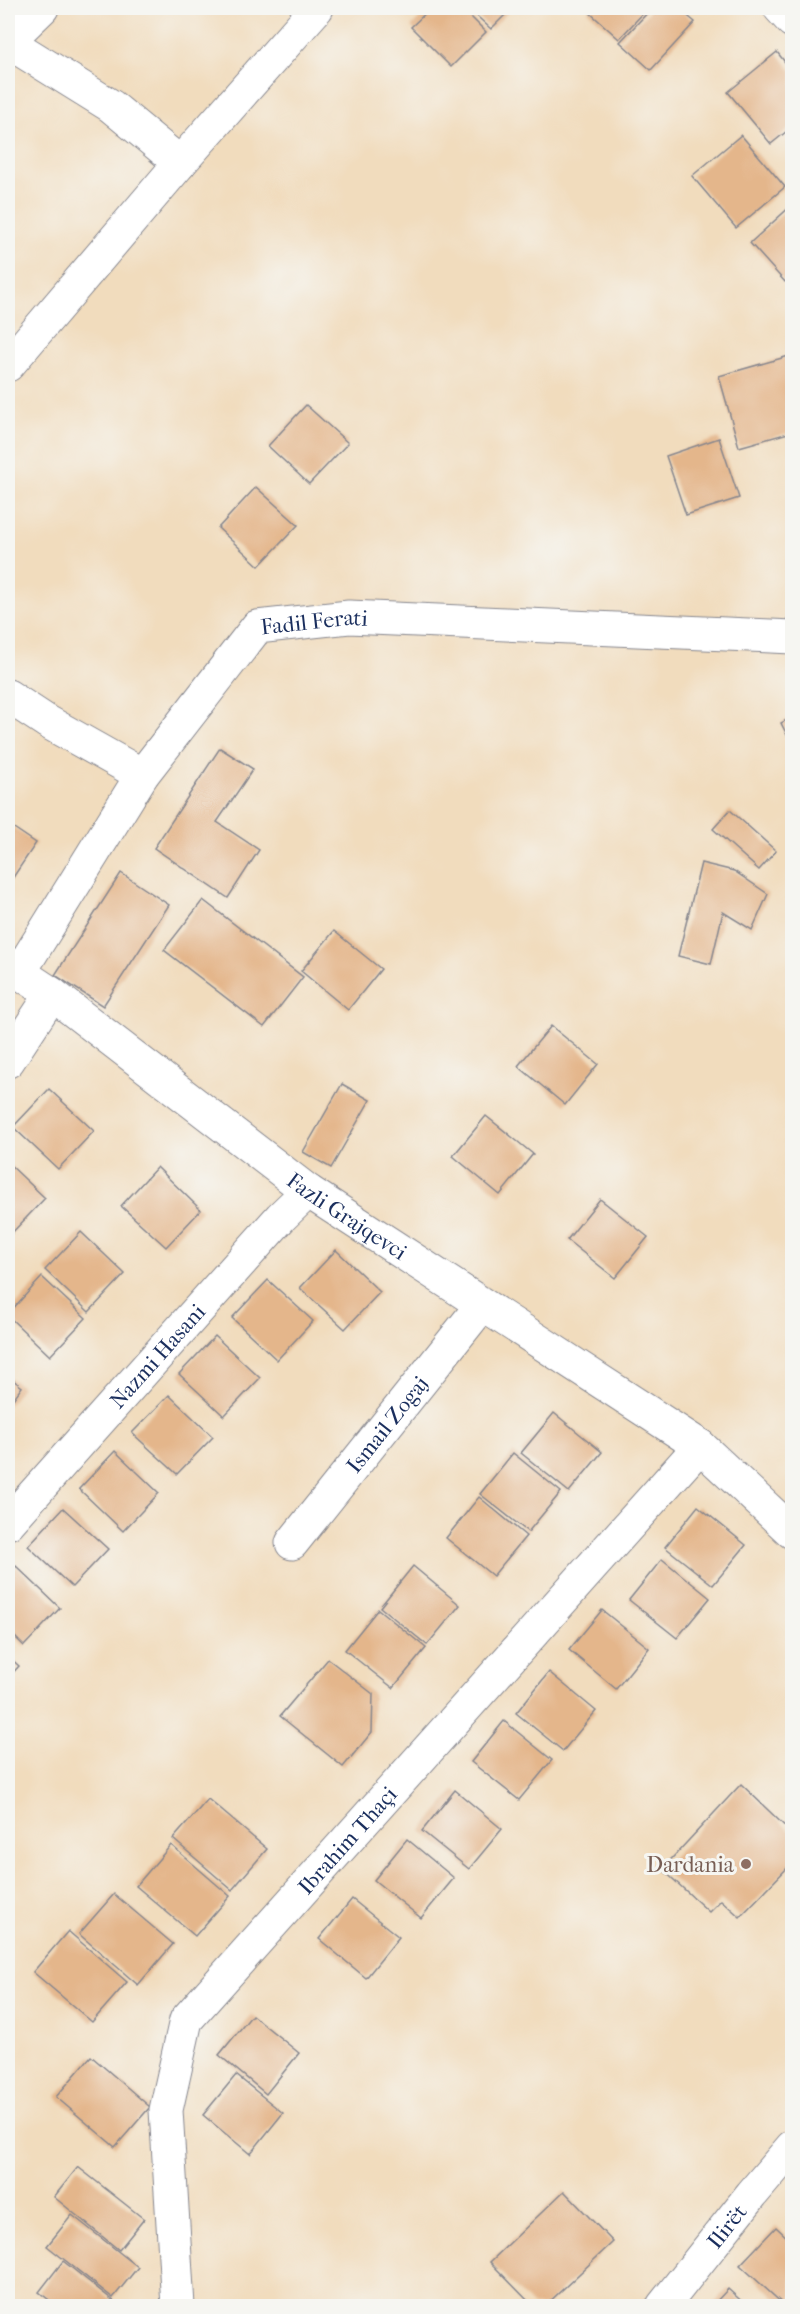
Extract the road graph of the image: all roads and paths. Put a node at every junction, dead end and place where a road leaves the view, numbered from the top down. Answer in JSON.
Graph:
{"nodes":[{"id":1,"x":42,"y":8,"type":"edge"},
{"id":2,"x":317,"y":8,"type":"edge"},
{"id":3,"x":780,"y":8,"type":"edge"},
{"id":4,"x":792,"y":21,"type":"edge"},
{"id":5,"x":8,"y":42,"type":"edge"},
{"id":6,"x":180,"y":163,"type":"junction"},
{"id":7,"x":8,"y":365,"type":"edge"},
{"id":8,"x":792,"y":637,"type":"edge"},
{"id":9,"x":8,"y":696,"type":"edge"},
{"id":10,"x":142,"y":775,"type":"junction"},
{"id":11,"x":13,"y":969,"type":"edge"},
{"id":12,"x":52,"y":994,"type":"junction"},
{"id":13,"x":8,"y":1061,"type":"edge"},
{"id":14,"x":308,"y":1191,"type":"junction"},
{"id":15,"x":482,"y":1305,"type":"junction"},
{"id":16,"x":700,"y":1446,"type":"junction"},
{"id":17,"x":8,"y":1523,"type":"edge"},
{"id":18,"x":792,"y":1532,"type":"edge"},
{"id":19,"x":292,"y":1543,"type":"dead end"},
{"id":20,"x":792,"y":2148,"type":"edge"},
{"id":21,"x":178,"y":2307,"type":"edge"},
{"id":22,"x":663,"y":2307,"type":"edge"}],
"edges":[{"from":1,"to":5,"type":"street"},
{"from":2,"to":6,"type":"street"},
{"from":3,"to":4,"type":"street"},
{"from":5,"to":6,"type":"street"},
{"from":6,"to":7,"type":"street"},
{"from":8,"to":10,"type":"street","name":"Fadil Ferati"},
{"from":9,"to":10,"type":"street"},
{"from":10,"to":11,"type":"street","name":"Fadil Ferati"},
{"from":11,"to":12,"type":"street","name":"Fazli Grajqevci"},
{"from":12,"to":13,"type":"street"},
{"from":12,"to":14,"type":"street","name":"Fazli Grajqevci"},
{"from":14,"to":15,"type":"street","name":"Fazli Grajqevci"},
{"from":14,"to":17,"type":"street","name":"Nazmi Hasani"},
{"from":15,"to":16,"type":"street","name":"Fazli Grajqevci"},
{"from":15,"to":19,"type":"street","name":"Ismail Zogaj"},
{"from":16,"to":18,"type":"street","name":"Fazli Grajqevci"},
{"from":16,"to":21,"type":"street","name":"Ibrahim Thaçi"},
{"from":20,"to":22,"type":"street","name":"Ilirët"}]}
